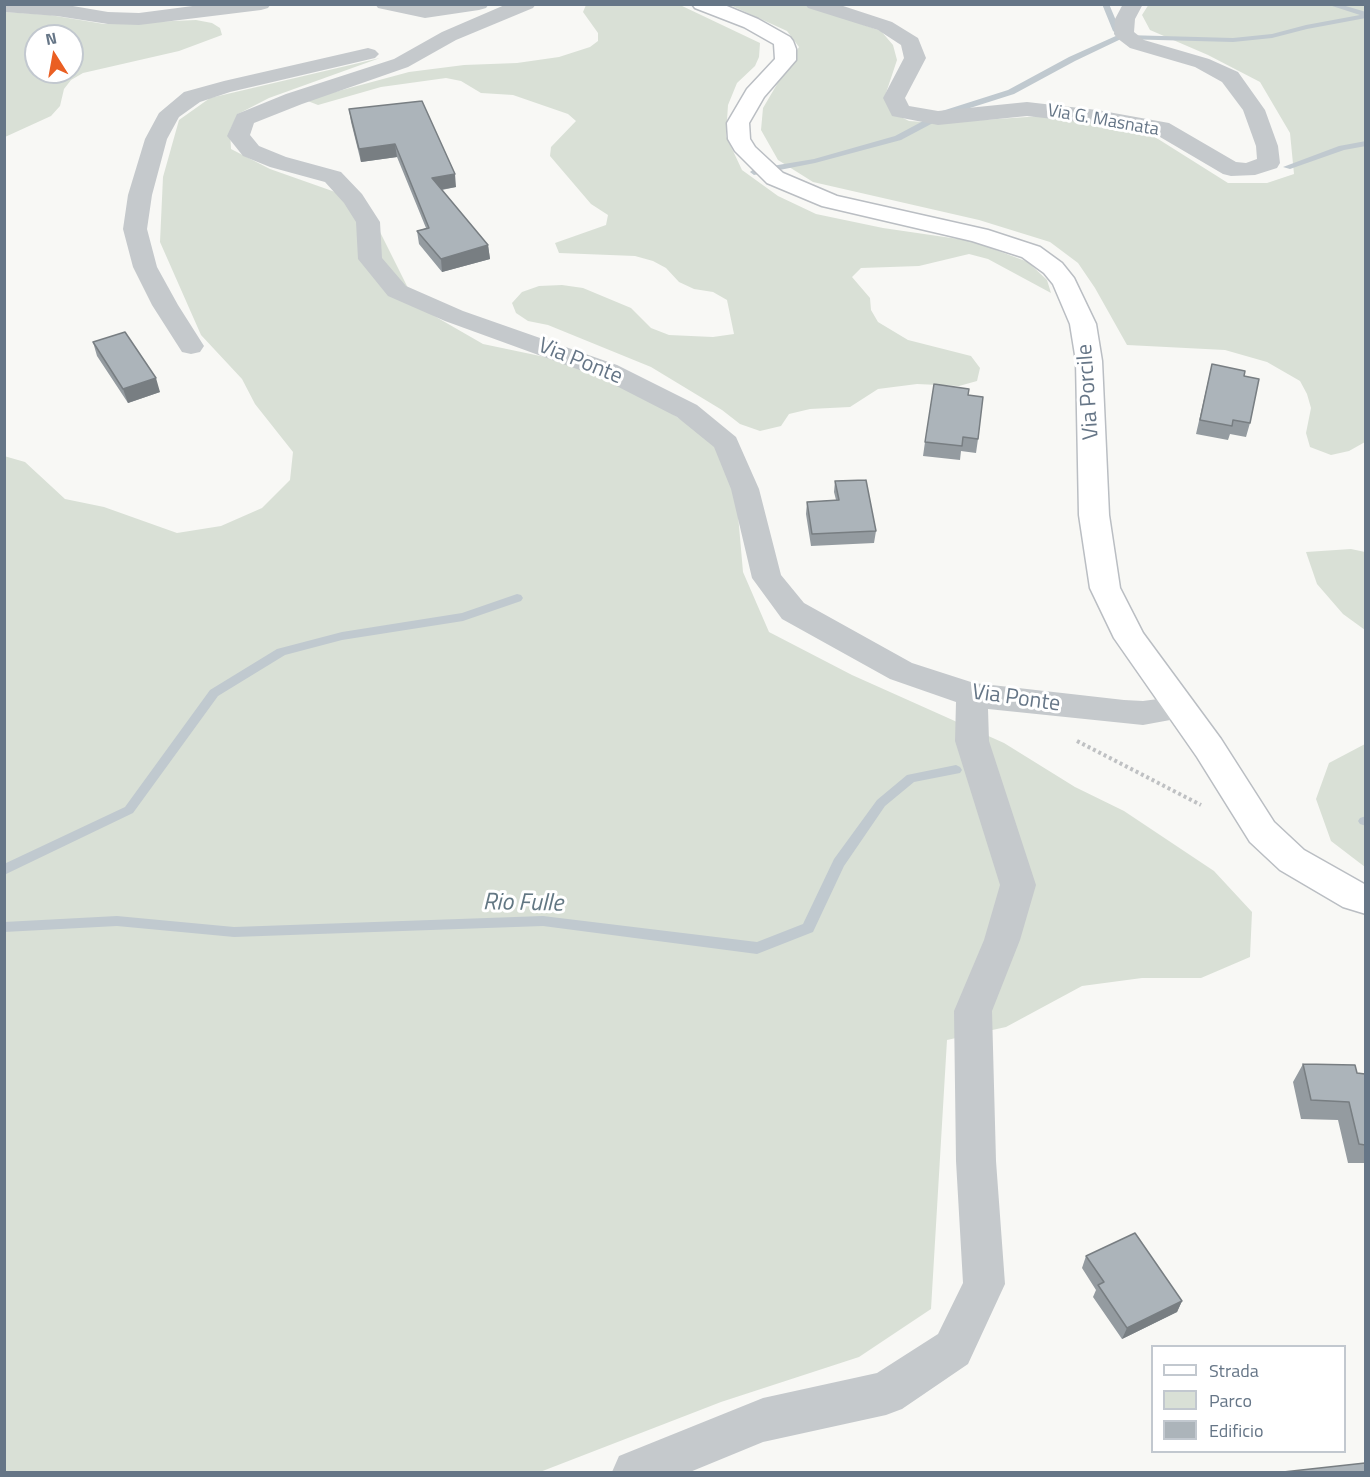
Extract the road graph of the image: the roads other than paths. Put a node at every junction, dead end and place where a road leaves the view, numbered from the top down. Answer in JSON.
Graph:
{"nodes":[{"id":1,"x":261,"y":4,"type":"edge"},
{"id":2,"x":385,"y":4,"type":"edge"},
{"id":3,"x":478,"y":4,"type":"edge"},
{"id":4,"x":526,"y":4,"type":"edge"},
{"id":5,"x":702,"y":4,"type":"edge"},
{"id":6,"x":815,"y":4,"type":"edge"},
{"id":7,"x":1133,"y":4,"type":"edge"},
{"id":8,"x":4,"y":6,"type":"edge"},
{"id":9,"x":449,"y":36,"type":"junction"},
{"id":10,"x":191,"y":346,"type":"dead end"},
{"id":11,"x":972,"y":695,"type":"junction"},
{"id":12,"x":1181,"y":708,"type":"junction"},
{"id":13,"x":1365,"y":900,"type":"edge"},
{"id":14,"x":635,"y":1473,"type":"edge"}],
"edges":[{"from":1,"to":8,"type":"street"},
{"from":2,"to":3,"type":"street"},
{"from":4,"to":9,"type":"street","name":"Via Ponte"},
{"from":5,"to":12,"type":"street","name":"Via Porcile"},
{"from":6,"to":7,"type":"street","name":"Via G. Masnata"},
{"from":9,"to":10,"type":"street"},
{"from":9,"to":11,"type":"street","name":"Via Ponte"},
{"from":11,"to":12,"type":"street","name":"Via Ponte"},
{"from":11,"to":14,"type":"street"},
{"from":12,"to":13,"type":"street","name":"Via Porcile"}]}
